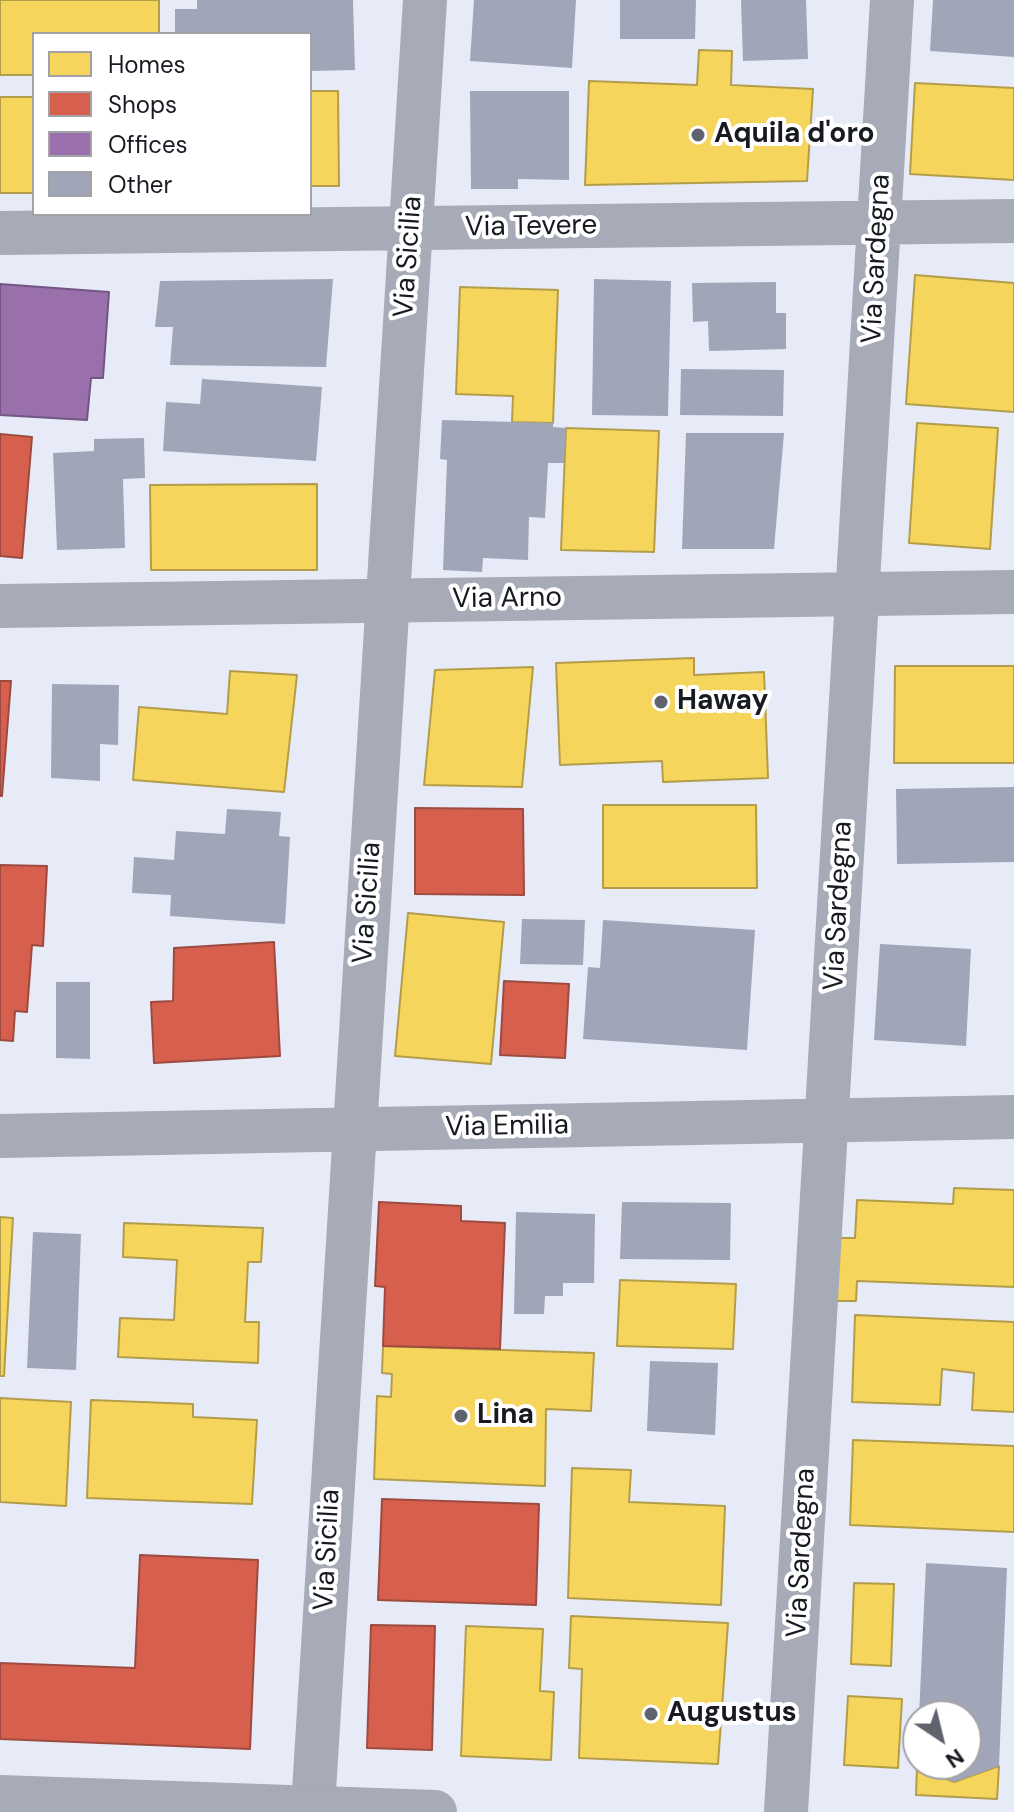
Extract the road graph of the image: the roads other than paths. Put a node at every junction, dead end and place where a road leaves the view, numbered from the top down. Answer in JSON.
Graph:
{"nodes":[{"id":1,"x":425,"y":0,"type":"edge"},
{"id":2,"x":892,"y":0,"type":"edge"},
{"id":3,"x":1014,"y":221,"type":"edge"},
{"id":4,"x":879,"y":223,"type":"junction"},
{"id":5,"x":411,"y":229,"type":"junction"},
{"id":6,"x":0,"y":233,"type":"edge"},
{"id":7,"x":1014,"y":592,"type":"edge"},
{"id":8,"x":858,"y":594,"type":"junction"},
{"id":9,"x":387,"y":601,"type":"junction"},
{"id":10,"x":0,"y":606,"type":"edge"},
{"id":11,"x":1014,"y":1117,"type":"edge"},
{"id":12,"x":827,"y":1121,"type":"junction"},
{"id":13,"x":354,"y":1131,"type":"junction"},
{"id":14,"x":0,"y":1136,"type":"edge"},
{"id":15,"x":0,"y":1797,"type":"edge"},
{"id":16,"x":313,"y":1807,"type":"junction"},
{"id":17,"x":435,"y":1812,"type":"edge"},
{"id":18,"x":786,"y":1812,"type":"edge"}],
"edges":[{"from":1,"to":5,"type":"street","name":"Via Sicilia"},
{"from":2,"to":4,"type":"street","name":"Via Sardegna"},
{"from":3,"to":4,"type":"street","name":"Via Tevere"},
{"from":4,"to":5,"type":"street","name":"Via Tevere"},
{"from":4,"to":8,"type":"street","name":"Via Sardegna"},
{"from":5,"to":6,"type":"street","name":"Via Tevere"},
{"from":5,"to":9,"type":"street","name":"Via Sicilia"},
{"from":7,"to":8,"type":"street","name":"Via Arno"},
{"from":8,"to":9,"type":"street","name":"Via Arno"},
{"from":8,"to":12,"type":"street","name":"Via Sardegna"},
{"from":9,"to":10,"type":"street","name":"Via Arno"},
{"from":9,"to":13,"type":"street","name":"Via Sicilia"},
{"from":11,"to":12,"type":"street","name":"Via Emilia"},
{"from":12,"to":13,"type":"street","name":"Via Emilia"},
{"from":12,"to":18,"type":"street","name":"Via Sardegna"},
{"from":13,"to":14,"type":"street","name":"Via Emilia"},
{"from":13,"to":16,"type":"street","name":"Via Sicilia"},
{"from":15,"to":16,"type":"street"},
{"from":16,"to":17,"type":"street"}]}
